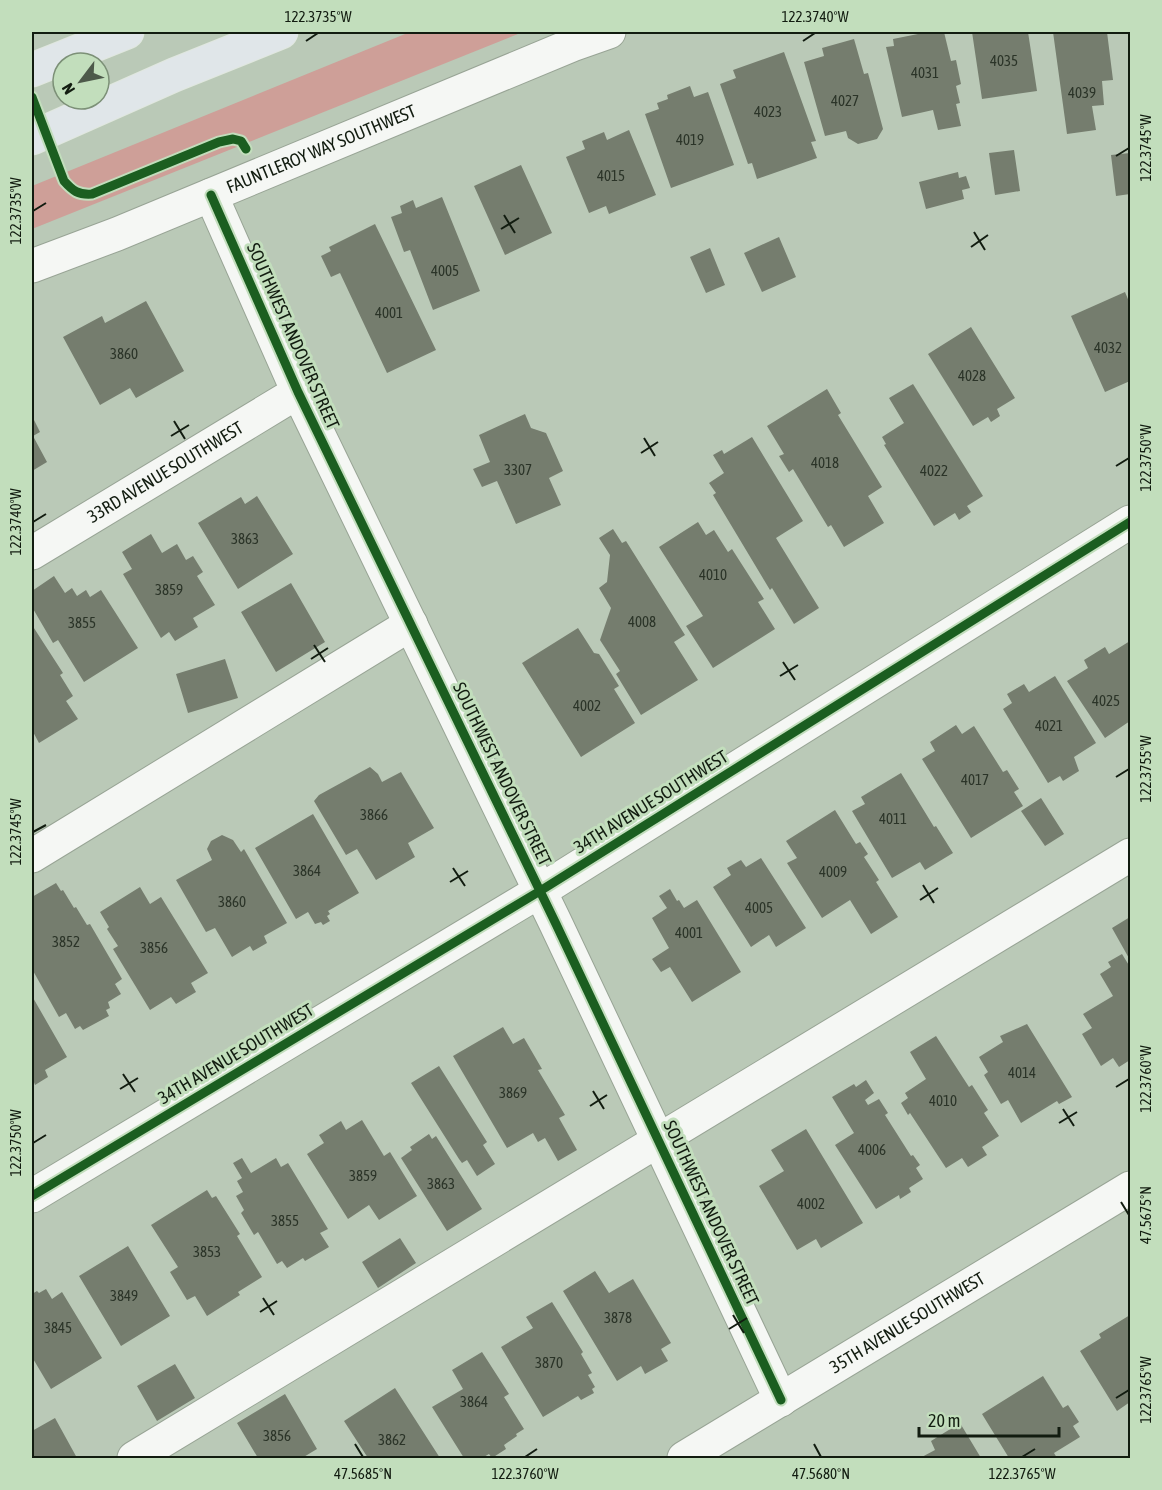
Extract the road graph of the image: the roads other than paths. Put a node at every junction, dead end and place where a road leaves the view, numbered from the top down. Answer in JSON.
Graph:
{"nodes":[{"id":1,"x":127,"y":32,"type":"edge"},
{"id":2,"x":281,"y":32,"type":"edge"},
{"id":3,"x":609,"y":32,"type":"edge"},
{"id":4,"x":32,"y":70,"type":"edge"},
{"id":5,"x":32,"y":138,"type":"edge"},
{"id":6,"x":211,"y":195,"type":"junction"},
{"id":7,"x":32,"y":266,"type":"edge"},
{"id":8,"x":298,"y":392,"type":"junction"},
{"id":9,"x":1131,"y":522,"type":"edge"},
{"id":10,"x":32,"y":553,"type":"edge"},
{"id":11,"x":411,"y":624,"type":"junction"},
{"id":12,"x":1131,"y":855,"type":"edge"},
{"id":13,"x":32,"y":856,"type":"edge"},
{"id":14,"x":540,"y":891,"type":"junction"},
{"id":15,"x":658,"y":1142,"type":"junction"},
{"id":16,"x":1131,"y":1188,"type":"edge"},
{"id":17,"x":32,"y":1196,"type":"edge"},
{"id":18,"x":781,"y":1400,"type":"junction"},
{"id":19,"x":134,"y":1458,"type":"edge"},
{"id":20,"x":684,"y":1458,"type":"edge"}],
"edges":[{"from":1,"to":4,"type":"highway"},
{"from":2,"to":5,"type":"highway"},
{"from":3,"to":6,"type":"street","name":"FAUNTLEROY WAY SOUTHWEST"},
{"from":6,"to":7,"type":"street","name":"FAUNTLEROY WAY SOUTHWEST"},
{"from":6,"to":8,"type":"street","name":"SOUTHWEST ANDOVER STREET"},
{"from":8,"to":10,"type":"street","name":"33RD AVENUE SOUTHWEST"},
{"from":8,"to":11,"type":"street","name":"SOUTHWEST ANDOVER STREET"},
{"from":9,"to":14,"type":"street","name":"34TH AVENUE SOUTHWEST"},
{"from":11,"to":13,"type":"street"},
{"from":11,"to":14,"type":"street","name":"SOUTHWEST ANDOVER STREET"},
{"from":12,"to":15,"type":"street"},
{"from":14,"to":15,"type":"street","name":"SOUTHWEST ANDOVER STREET"},
{"from":14,"to":17,"type":"street","name":"34TH AVENUE SOUTHWEST"},
{"from":15,"to":18,"type":"street","name":"SOUTHWEST ANDOVER STREET"},
{"from":15,"to":19,"type":"street"},
{"from":16,"to":18,"type":"street","name":"35TH AVENUE SOUTHWEST"},
{"from":18,"to":20,"type":"street","name":"35TH AVENUE SOUTHWEST"}]}
